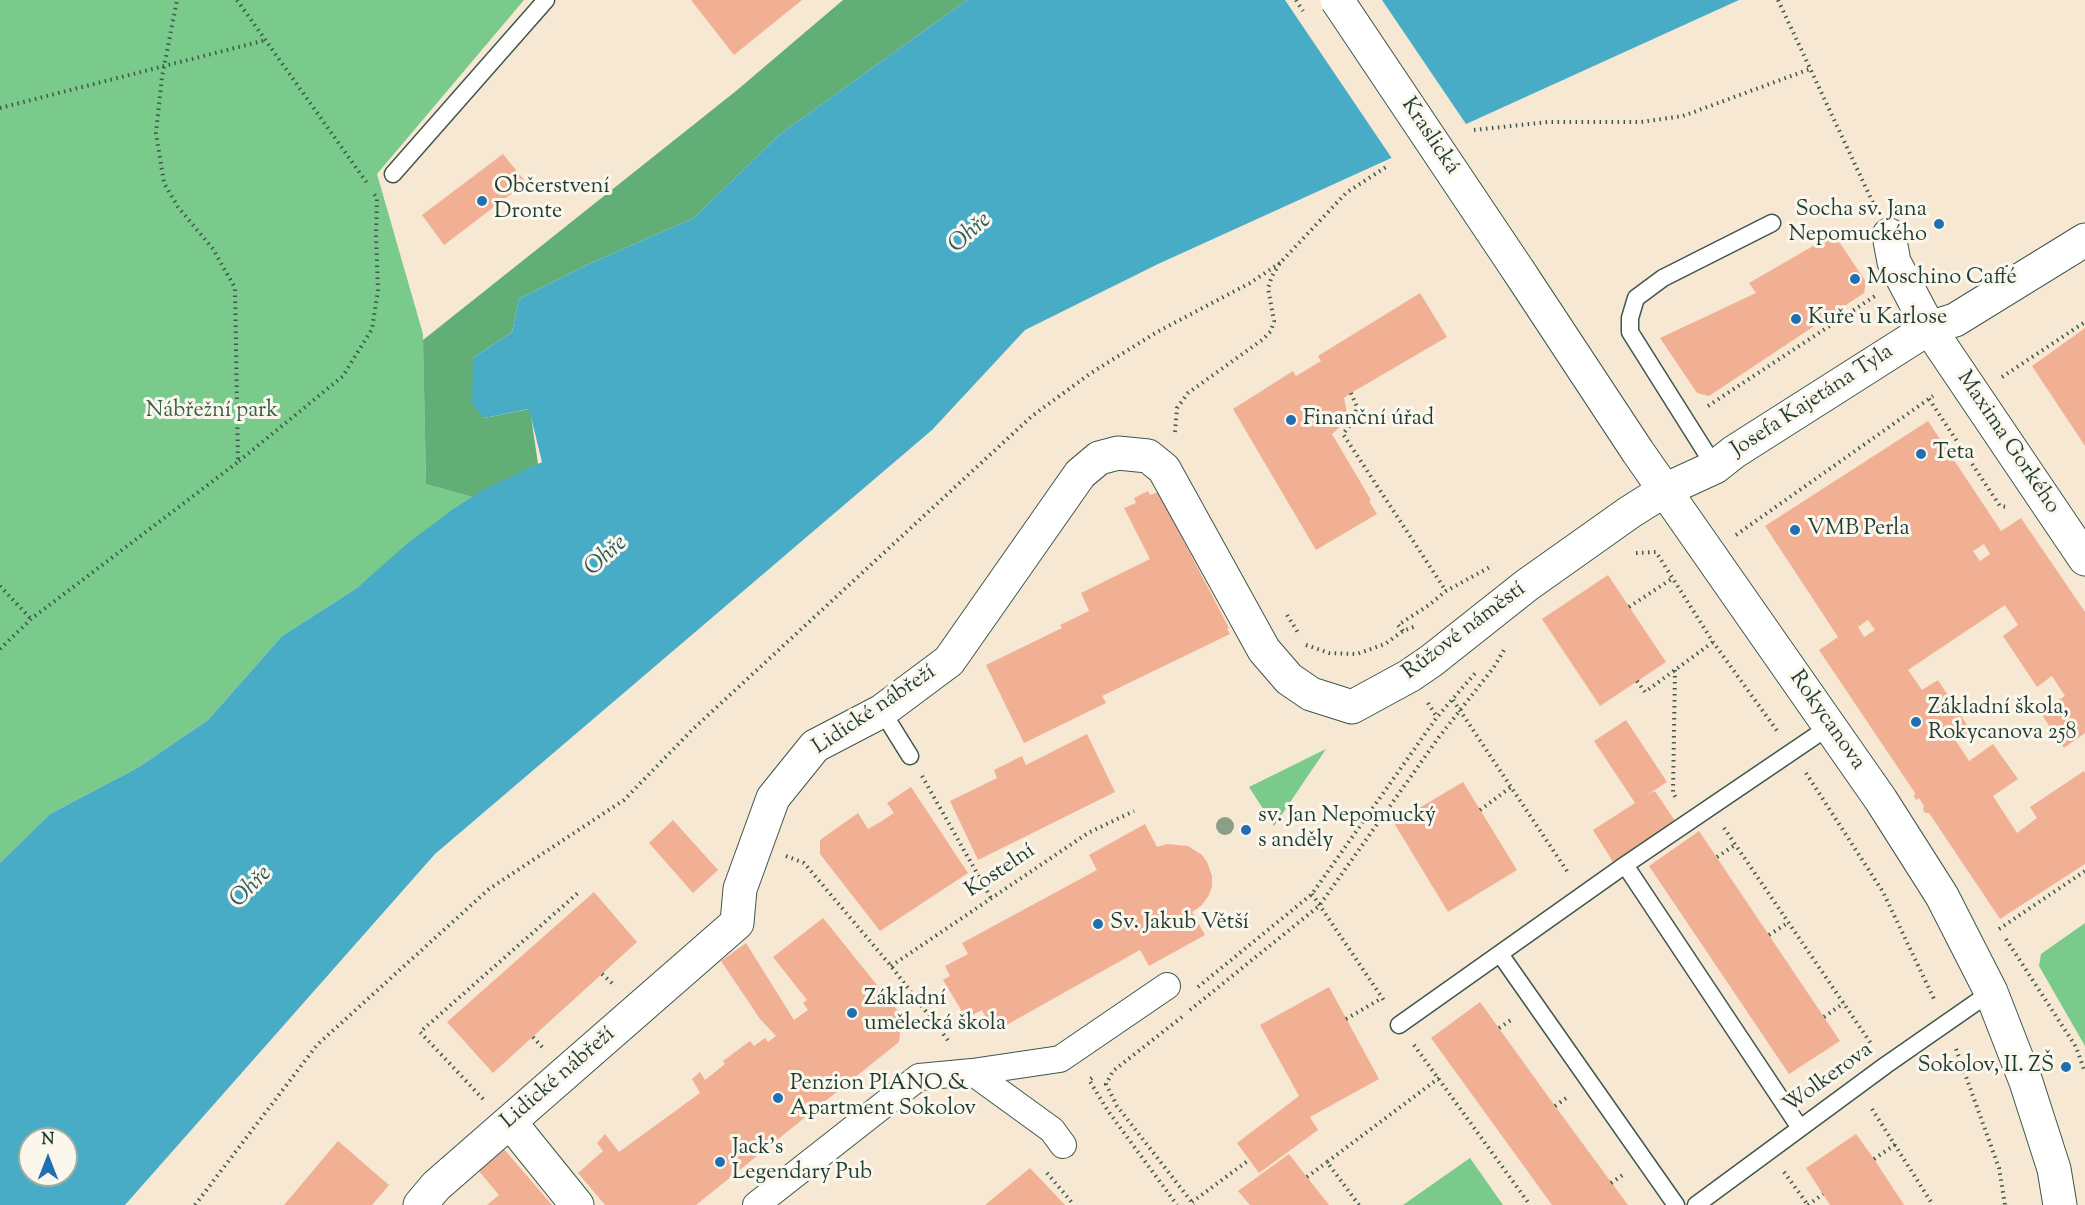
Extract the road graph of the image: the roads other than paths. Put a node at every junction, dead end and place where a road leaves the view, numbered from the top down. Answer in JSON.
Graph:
{"nodes":[{"id":1,"x":546,"y":0,"type":"edge"},
{"id":2,"x":1336,"y":0,"type":"edge"},
{"id":3,"x":393,"y":174,"type":"dead end"},
{"id":4,"x":1772,"y":223,"type":"dead end"},
{"id":5,"x":2085,"y":240,"type":"edge"},
{"id":6,"x":1891,"y":248,"type":"road end"},
{"id":7,"x":1520,"y":273,"type":"joint"},
{"id":8,"x":1929,"y":328,"type":"junction"},
{"id":9,"x":1715,"y":467,"type":"junction"},
{"id":10,"x":1665,"y":490,"type":"junction"},
{"id":11,"x":2085,"y":559,"type":"edge"},
{"id":12,"x":1264,"y":650,"type":"joint"},
{"id":13,"x":882,"y":711,"type":"junction"},
{"id":14,"x":1830,"y":726,"type":"junction"},
{"id":15,"x":910,"y":756,"type":"road end"},
{"id":16,"x":1625,"y":865,"type":"junction"},
{"id":17,"x":1500,"y":954,"type":"junction"},
{"id":18,"x":1167,"y":986,"type":"dead end"},
{"id":19,"x":1991,"y":992,"type":"junction"},
{"id":20,"x":1400,"y":1025,"type":"road end"},
{"id":21,"x":972,"y":1072,"type":"junction"},
{"id":22,"x":500,"y":1114,"type":"junction"},
{"id":23,"x":1800,"y":1128,"type":"junction"},
{"id":24,"x":1064,"y":1145,"type":"dead end"},
{"id":25,"x":420,"y":1205,"type":"edge"},
{"id":26,"x":577,"y":1205,"type":"edge"},
{"id":27,"x":756,"y":1205,"type":"edge"},
{"id":28,"x":1676,"y":1205,"type":"edge"},
{"id":29,"x":1696,"y":1205,"type":"edge"},
{"id":30,"x":2060,"y":1205,"type":"edge"}],
"edges":[{"from":1,"to":3,"type":"lane"},
{"from":2,"to":7,"type":"street","name":"Kraslická","bridge":true},
{"from":4,"to":9,"type":"lane"},
{"from":5,"to":8,"type":"street","name":"Josefa Kajetána Tyla"},
{"from":6,"to":8,"type":"street","name":"Maxima Gorkého"},
{"from":7,"to":10,"type":"street","name":"Rokycanova"},
{"from":8,"to":9,"type":"street","name":"Josefa Kajetána Tyla"},
{"from":8,"to":11,"type":"street","name":"Maxima Gorkého"},
{"from":9,"to":10,"type":"street","name":"Josefa Kajetána Tyla"},
{"from":10,"to":12,"type":"street","name":"Růžové náměstí"},
{"from":10,"to":14,"type":"street","name":"Rokycanova"},
{"from":12,"to":13,"type":"street","name":"Lidické nábřeží"},
{"from":13,"to":15,"type":"lane"},
{"from":13,"to":22,"type":"street","name":"Lidické nábřeží"},
{"from":14,"to":16,"type":"lane"},
{"from":14,"to":19,"type":"street","name":"Rokycanova"},
{"from":16,"to":17,"type":"lane"},
{"from":16,"to":23,"type":"lane"},
{"from":17,"to":20,"type":"lane"},
{"from":17,"to":28,"type":"lane"},
{"from":18,"to":21,"type":"street"},
{"from":19,"to":23,"type":"lane","name":"Wolkerova"},
{"from":19,"to":30,"type":"street","name":"Rokycanova"},
{"from":21,"to":24,"type":"street"},
{"from":21,"to":27,"type":"street"},
{"from":22,"to":25,"type":"street","name":"Lidické nábřeží"},
{"from":22,"to":26,"type":"street"},
{"from":23,"to":29,"type":"lane","name":"Wolkerova"}]}
